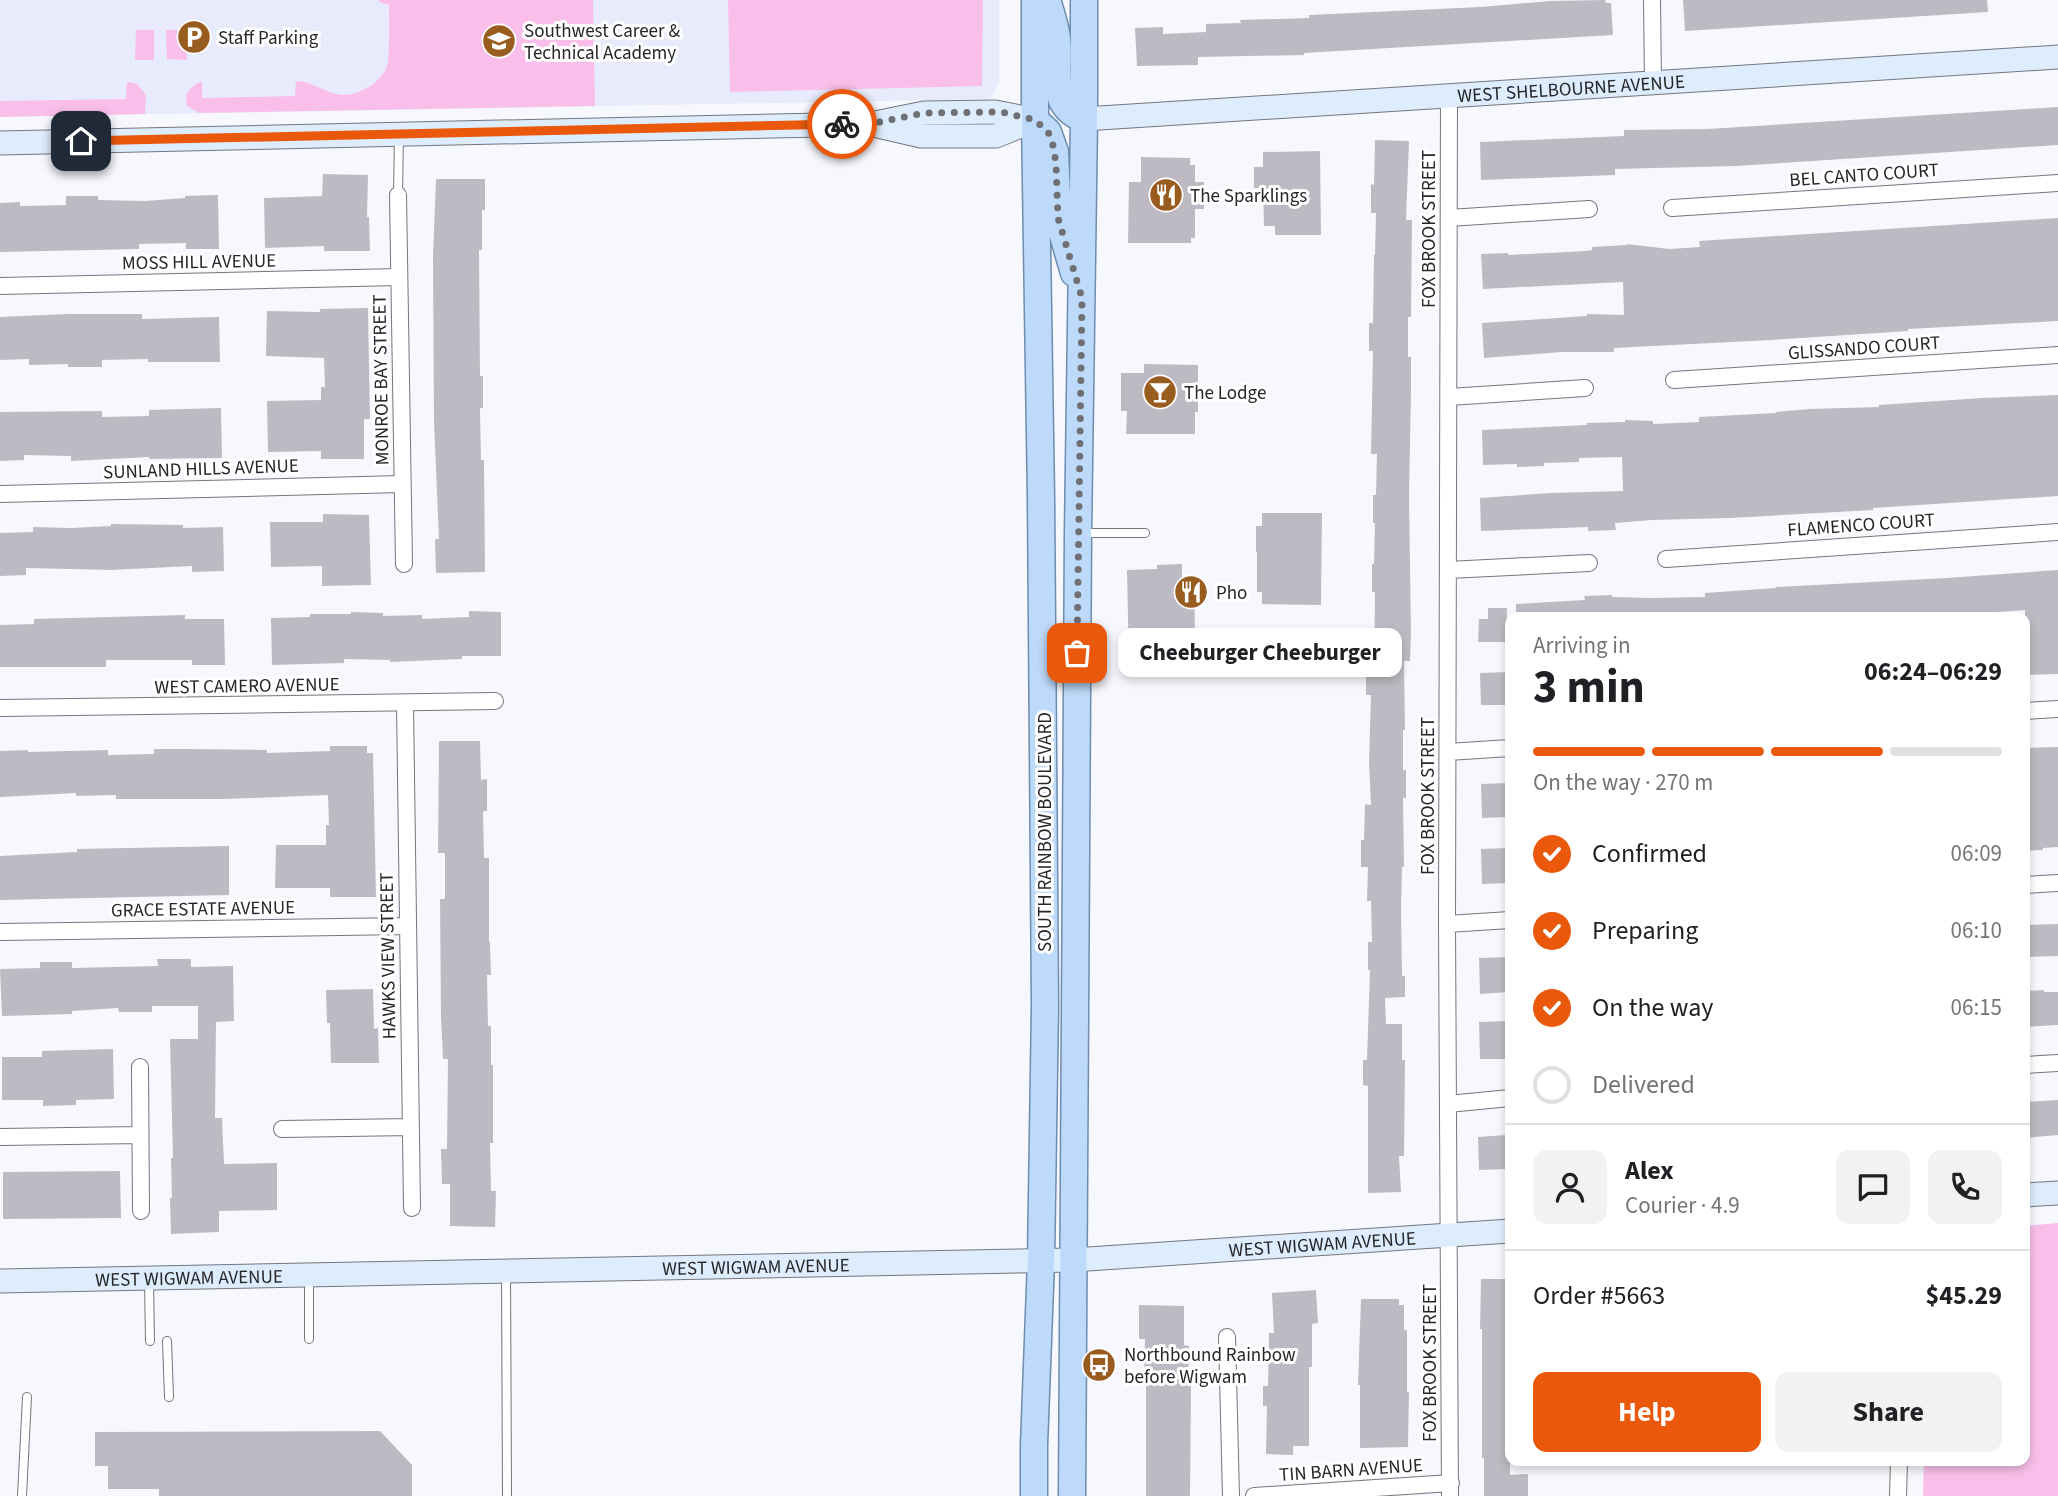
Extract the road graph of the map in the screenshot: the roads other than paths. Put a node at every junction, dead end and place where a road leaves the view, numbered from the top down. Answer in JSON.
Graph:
{"nodes":[{"id":1,"x":1035,"y":0,"type":"edge"},
{"id":2,"x":1047,"y":0,"type":"edge"},
{"id":3,"x":1084,"y":0,"type":"edge"},
{"id":4,"x":1652,"y":0,"type":"edge"},
{"id":5,"x":2058,"y":57,"type":"edge"},
{"id":6,"x":1653,"y":83,"type":"junction"},
{"id":7,"x":1449,"y":96,"type":"junction"},
{"id":8,"x":1084,"y":119,"type":"junction"},
{"id":9,"x":1035,"y":120,"type":"junction"},
{"id":10,"x":399,"y":134,"type":"junction"},
{"id":11,"x":0,"y":143,"type":"edge"},
{"id":12,"x":2058,"y":183,"type":"edge"},
{"id":13,"x":398,"y":195,"type":"joint"},
{"id":14,"x":1672,"y":208,"type":"dead end"},
{"id":15,"x":1589,"y":209,"type":"dead end"},
{"id":16,"x":1449,"y":218,"type":"junction"},
{"id":17,"x":399,"y":277,"type":"junction"},
{"id":18,"x":0,"y":286,"type":"edge"},
{"id":19,"x":1082,"y":298,"type":"junction"},
{"id":20,"x":2058,"y":355,"type":"edge"},
{"id":21,"x":1674,"y":380,"type":"dead end"},
{"id":22,"x":1585,"y":388,"type":"dead end"},
{"id":23,"x":1449,"y":397,"type":"junction"},
{"id":24,"x":402,"y":484,"type":"junction"},
{"id":25,"x":0,"y":494,"type":"edge"},
{"id":26,"x":1041,"y":497,"type":"junction"},
{"id":27,"x":2058,"y":532,"type":"edge"},
{"id":28,"x":1078,"y":533,"type":"junction"},
{"id":29,"x":1145,"y":533,"type":"dead end"},
{"id":30,"x":1666,"y":559,"type":"dead end"},
{"id":31,"x":1589,"y":563,"type":"dead end"},
{"id":32,"x":404,"y":565,"type":"dead end"},
{"id":33,"x":1448,"y":570,"type":"junction"},
{"id":34,"x":1077,"y":677,"type":"junction"},
{"id":35,"x":495,"y":701,"type":"dead end"},
{"id":36,"x":405,"y":704,"type":"junction"},
{"id":37,"x":0,"y":708,"type":"edge"},
{"id":38,"x":2058,"y":709,"type":"edge"},
{"id":39,"x":2030,"y":711,"type":"edge"},
{"id":40,"x":1043,"y":714,"type":"junction"},
{"id":41,"x":1505,"y":748,"type":"edge"},
{"id":42,"x":1448,"y":752,"type":"junction"},
{"id":43,"x":1076,"y":868,"type":"junction"},
{"id":44,"x":2058,"y":883,"type":"edge"},
{"id":45,"x":2030,"y":885,"type":"edge"},
{"id":46,"x":1505,"y":920,"type":"edge"},
{"id":47,"x":1447,"y":925,"type":"junction"},
{"id":48,"x":407,"y":926,"type":"junction"},
{"id":49,"x":0,"y":932,"type":"edge"},
{"id":50,"x":2058,"y":1063,"type":"edge"},
{"id":51,"x":2030,"y":1065,"type":"edge"},
{"id":52,"x":140,"y":1067,"type":"dead end"},
{"id":53,"x":1505,"y":1098,"type":"edge"},
{"id":54,"x":1448,"y":1104,"type":"junction"},
{"id":55,"x":410,"y":1127,"type":"junction"},
{"id":56,"x":282,"y":1129,"type":"dead end"},
{"id":57,"x":140,"y":1135,"type":"junction"},
{"id":58,"x":0,"y":1137,"type":"edge"},
{"id":59,"x":2058,"y":1193,"type":"edge"},
{"id":60,"x":2030,"y":1195,"type":"edge"},
{"id":61,"x":412,"y":1208,"type":"dead end"},
{"id":62,"x":141,"y":1211,"type":"dead end"},
{"id":63,"x":1505,"y":1231,"type":"edge"},
{"id":64,"x":1450,"y":1235,"type":"junction"},
{"id":65,"x":1073,"y":1260,"type":"junction"},
{"id":66,"x":1041,"y":1261,"type":"junction"},
{"id":67,"x":506,"y":1271,"type":"junction"},
{"id":68,"x":309,"y":1275,"type":"junction"},
{"id":69,"x":149,"y":1279,"type":"junction"},
{"id":70,"x":0,"y":1281,"type":"edge"},
{"id":71,"x":1227,"y":1337,"type":"dead end"},
{"id":72,"x":309,"y":1339,"type":"dead end"},
{"id":73,"x":167,"y":1340,"type":"dead end"},
{"id":74,"x":150,"y":1341,"type":"dead end"},
{"id":75,"x":27,"y":1397,"type":"dead end"},
{"id":76,"x":169,"y":1397,"type":"dead end"},
{"id":77,"x":1899,"y":1466,"type":"edge"},
{"id":78,"x":1450,"y":1490,"type":"edge"},
{"id":79,"x":22,"y":1496,"type":"edge"},
{"id":80,"x":507,"y":1496,"type":"edge"},
{"id":81,"x":1034,"y":1496,"type":"edge"},
{"id":82,"x":1072,"y":1496,"type":"edge"},
{"id":83,"x":1231,"y":1496,"type":"edge"},
{"id":84,"x":1254,"y":1496,"type":"edge"},
{"id":85,"x":1898,"y":1496,"type":"edge"}],
"edges":[{"from":1,"to":9,"type":"main road","name":"SOUTH RAINBOW BOULEVARD"},
{"from":2,"to":8,"type":"main road"},
{"from":3,"to":8,"type":"main road","name":"SOUTH RAINBOW BOULEVARD"},
{"from":4,"to":6,"type":"street"},
{"from":5,"to":6,"type":"street","name":"WEST SHELBOURNE AVENUE"},
{"from":6,"to":7,"type":"street","name":"WEST SHELBOURNE AVENUE"},
{"from":7,"to":8,"type":"street","name":"WEST SHELBOURNE AVENUE"},
{"from":7,"to":16,"type":"street","name":"FOX BROOK STREET"},
{"from":8,"to":19,"type":"main road","name":"SOUTH RAINBOW BOULEVARD"},
{"from":9,"to":10,"type":"street"},
{"from":9,"to":19,"type":"main road"},
{"from":9,"to":26,"type":"main road","name":"SOUTH RAINBOW BOULEVARD"},
{"from":10,"to":11,"type":"street"},
{"from":10,"to":13,"type":"lane"},
{"from":12,"to":14,"type":"street","name":"BEL CANTO COURT"},
{"from":13,"to":17,"type":"street","name":"MONROE BAY STREET"},
{"from":15,"to":16,"type":"street"},
{"from":16,"to":23,"type":"street","name":"FOX BROOK STREET"},
{"from":17,"to":18,"type":"street","name":"MOSS HILL AVENUE"},
{"from":17,"to":24,"type":"street","name":"MONROE BAY STREET"},
{"from":19,"to":28,"type":"main road","name":"SOUTH RAINBOW BOULEVARD"},
{"from":20,"to":21,"type":"street","name":"GLISSANDO COURT"},
{"from":22,"to":23,"type":"street"},
{"from":23,"to":33,"type":"street","name":"FOX BROOK STREET"},
{"from":24,"to":25,"type":"street","name":"SUNLAND HILLS AVENUE"},
{"from":24,"to":32,"type":"street","name":"MONROE BAY STREET"},
{"from":26,"to":34,"type":"main road"},
{"from":26,"to":40,"type":"main road","name":"SOUTH RAINBOW BOULEVARD"},
{"from":27,"to":30,"type":"street","name":"FLAMENCO COURT"},
{"from":28,"to":29,"type":"lane"},
{"from":28,"to":34,"type":"main road","name":"SOUTH RAINBOW BOULEVARD"},
{"from":31,"to":33,"type":"street"},
{"from":33,"to":42,"type":"street","name":"FOX BROOK STREET"},
{"from":34,"to":43,"type":"main road","name":"SOUTH RAINBOW BOULEVARD"},
{"from":35,"to":36,"type":"street","name":"WEST CAMERO AVENUE"},
{"from":36,"to":37,"type":"street","name":"WEST CAMERO AVENUE"},
{"from":36,"to":48,"type":"street","name":"HAWKS VIEW STREET"},
{"from":38,"to":39,"type":"street"},
{"from":40,"to":43,"type":"main road"},
{"from":40,"to":66,"type":"main road","name":"SOUTH RAINBOW BOULEVARD"},
{"from":41,"to":42,"type":"street"},
{"from":42,"to":47,"type":"street","name":"FOX BROOK STREET"},
{"from":43,"to":65,"type":"main road","name":"SOUTH RAINBOW BOULEVARD"},
{"from":44,"to":45,"type":"street"},
{"from":46,"to":47,"type":"street"},
{"from":47,"to":54,"type":"street","name":"FOX BROOK STREET"},
{"from":48,"to":49,"type":"street","name":"GRACE ESTATE AVENUE"},
{"from":48,"to":55,"type":"street","name":"HAWKS VIEW STREET"},
{"from":50,"to":51,"type":"street"},
{"from":52,"to":57,"type":"street"},
{"from":53,"to":54,"type":"street"},
{"from":54,"to":64,"type":"street","name":"FOX BROOK STREET"},
{"from":55,"to":56,"type":"street"},
{"from":55,"to":61,"type":"street","name":"HAWKS VIEW STREET"},
{"from":57,"to":58,"type":"street"},
{"from":57,"to":62,"type":"street"},
{"from":59,"to":60,"type":"street"},
{"from":63,"to":64,"type":"street","name":"WEST WIGWAM AVENUE"},
{"from":64,"to":65,"type":"street","name":"WEST WIGWAM AVENUE"},
{"from":64,"to":78,"type":"street","name":"FOX BROOK STREET"},
{"from":65,"to":66,"type":"street","name":"WEST WIGWAM AVENUE"},
{"from":65,"to":82,"type":"main road","name":"SOUTH RAINBOW BOULEVARD"},
{"from":66,"to":67,"type":"street","name":"WEST WIGWAM AVENUE"},
{"from":66,"to":81,"type":"main road","name":"SOUTH RAINBOW BOULEVARD"},
{"from":67,"to":68,"type":"street","name":"WEST WIGWAM AVENUE"},
{"from":67,"to":80,"type":"lane"},
{"from":68,"to":69,"type":"street","name":"WEST WIGWAM AVENUE"},
{"from":68,"to":72,"type":"lane"},
{"from":69,"to":70,"type":"street","name":"WEST WIGWAM AVENUE"},
{"from":69,"to":74,"type":"lane"},
{"from":71,"to":83,"type":"street"},
{"from":73,"to":76,"type":"lane"},
{"from":75,"to":79,"type":"lane"},
{"from":77,"to":85,"type":"street"},
{"from":78,"to":84,"type":"street","name":"TIN BARN AVENUE"}]}
